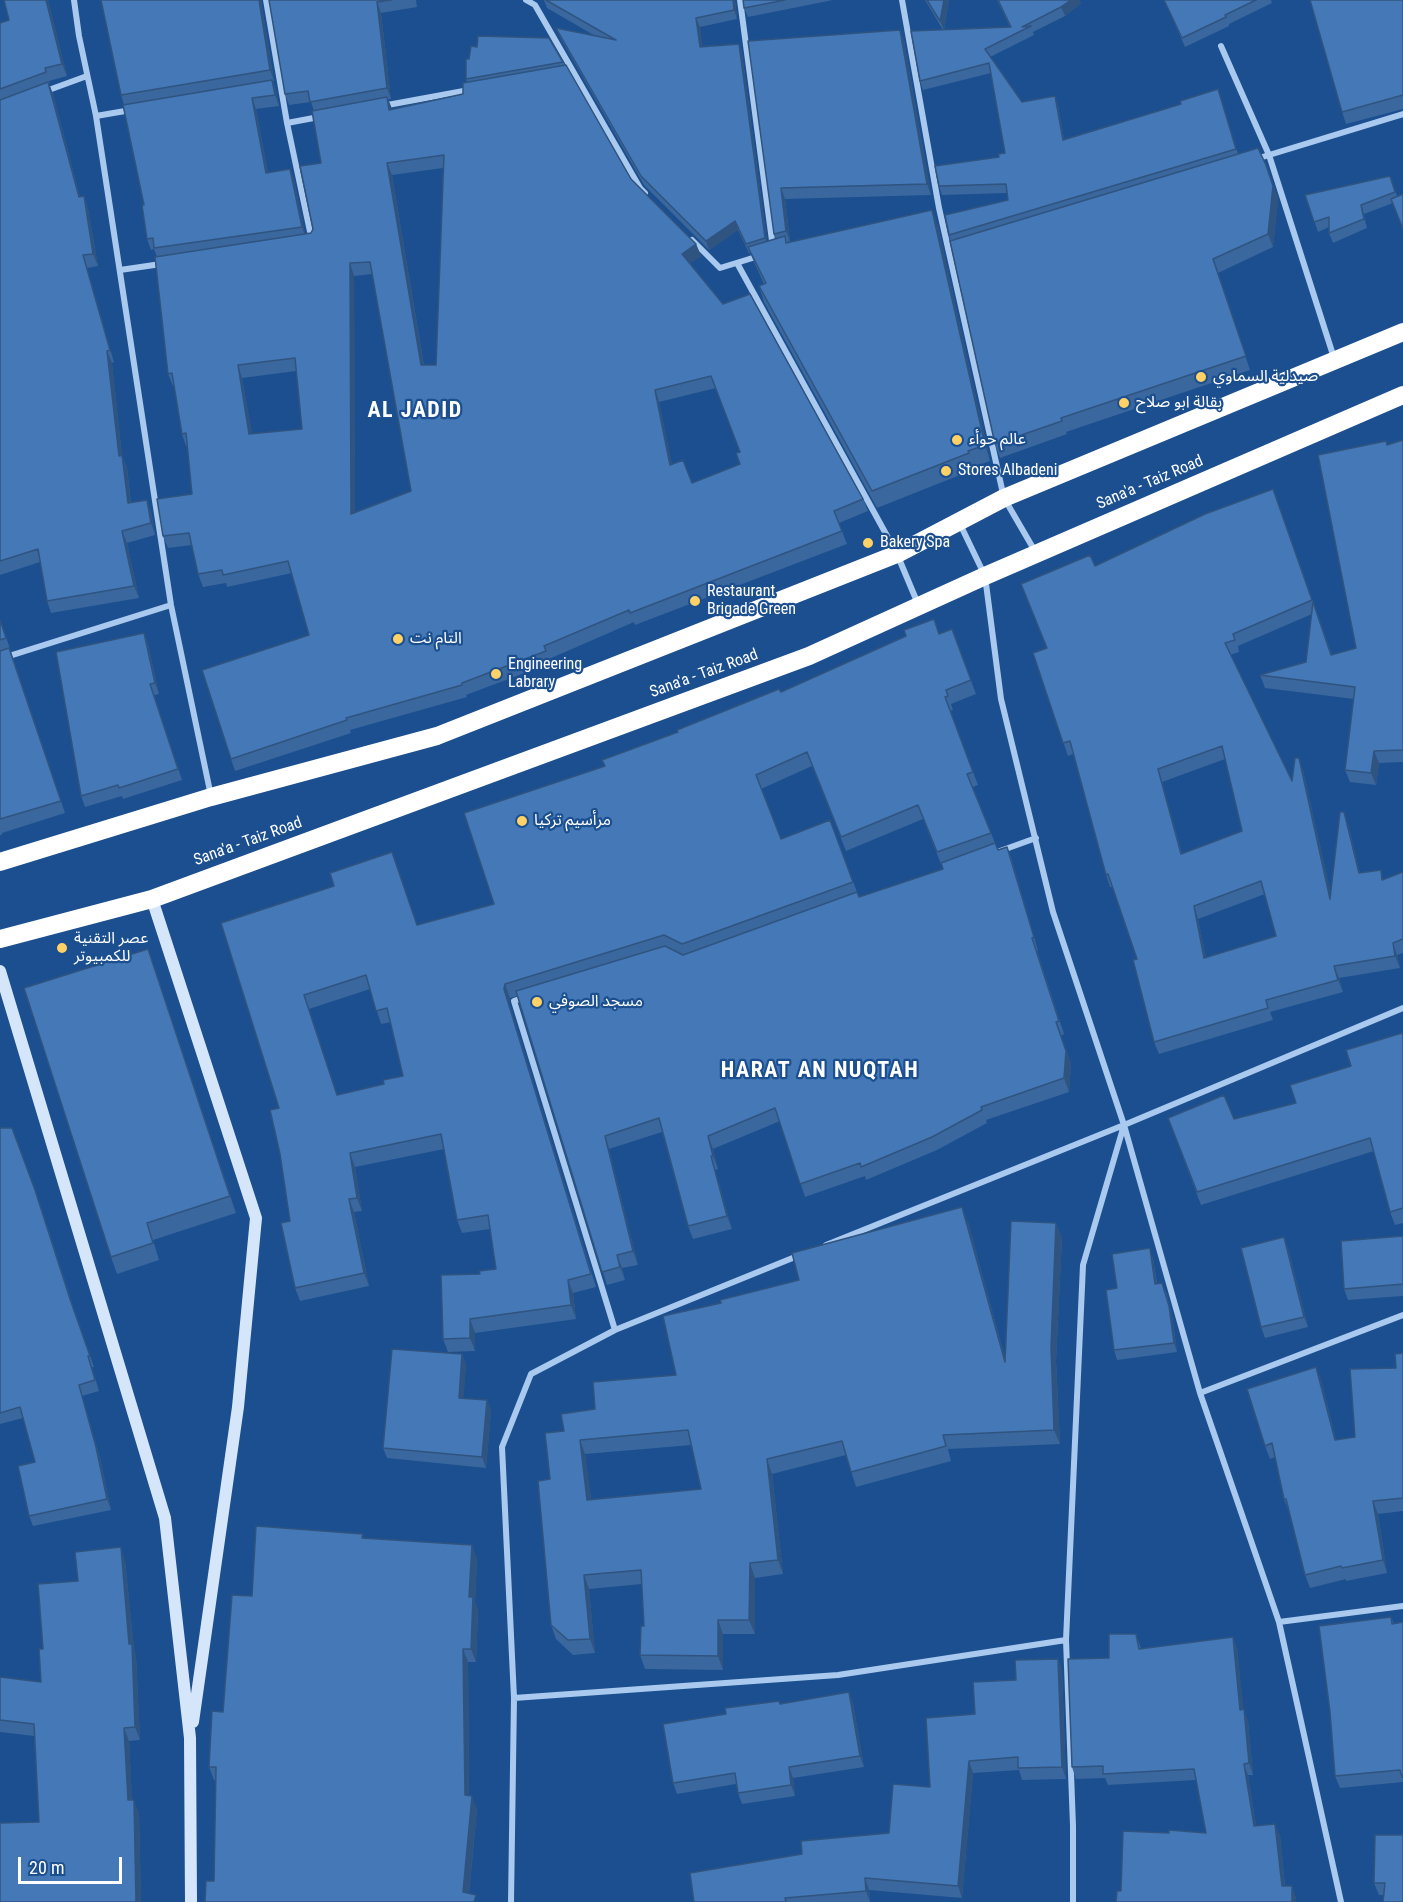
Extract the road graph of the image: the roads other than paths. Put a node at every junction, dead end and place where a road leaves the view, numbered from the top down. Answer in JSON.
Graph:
{"nodes":[{"id":1,"x":74,"y":0,"type":"edge"},
{"id":2,"x":266,"y":0,"type":"edge"},
{"id":3,"x":525,"y":0,"type":"edge"},
{"id":4,"x":740,"y":0,"type":"edge"},
{"id":5,"x":902,"y":0,"type":"edge"},
{"id":6,"x":1221,"y":46,"type":"dead end"},
{"id":7,"x":573,"y":71,"type":"junction"},
{"id":8,"x":562,"y":73,"type":"edge"},
{"id":9,"x":87,"y":76,"type":"junction"},
{"id":10,"x":280,"y":85,"type":"junction"},
{"id":11,"x":269,"y":87,"type":"edge"},
{"id":12,"x":472,"y":89,"type":"edge"},
{"id":13,"x":44,"y":92,"type":"edge"},
{"id":14,"x":380,"y":106,"type":"edge"},
{"id":15,"x":142,"y":108,"type":"edge"},
{"id":16,"x":1403,"y":114,"type":"edge"},
{"id":17,"x":96,"y":116,"type":"junction"},
{"id":18,"x":322,"y":117,"type":"edge"},
{"id":19,"x":287,"y":123,"type":"junction"},
{"id":20,"x":1269,"y":155,"type":"junction"},
{"id":21,"x":1246,"y":162,"type":"edge"},
{"id":22,"x":653,"y":202,"type":"edge"},
{"id":23,"x":939,"y":208,"type":"junction"},
{"id":24,"x":928,"y":211,"type":"edge"},
{"id":25,"x":685,"y":233,"type":"edge"},
{"id":26,"x":301,"y":244,"type":"edge"},
{"id":27,"x":960,"y":248,"type":"edge"},
{"id":28,"x":785,"y":249,"type":"edge"},
{"id":29,"x":774,"y":251,"type":"junction"},
{"id":30,"x":948,"y":251,"type":"junction"},
{"id":31,"x":737,"y":263,"type":"junction"},
{"id":32,"x":166,"y":264,"type":"edge"},
{"id":33,"x":120,"y":270,"type":"junction"},
{"id":34,"x":1403,"y":332,"type":"edge"},
{"id":35,"x":1335,"y":360,"type":"junction"},
{"id":36,"x":1403,"y":395,"type":"edge"},
{"id":37,"x":1004,"y":498,"type":"junction"},
{"id":38,"x":959,"y":521,"type":"junction"},
{"id":39,"x":897,"y":554,"type":"junction"},
{"id":40,"x":1036,"y":554,"type":"junction"},
{"id":41,"x":985,"y":576,"type":"junction"},
{"id":42,"x":171,"y":605,"type":"junction"},
{"id":43,"x":919,"y":608,"type":"junction"},
{"id":44,"x":0,"y":659,"type":"edge"},
{"id":45,"x":211,"y":797,"type":"junction"},
{"id":46,"x":1036,"y":838,"type":"junction"},
{"id":47,"x":992,"y":854,"type":"edge"},
{"id":48,"x":0,"y":862,"type":"edge"},
{"id":49,"x":152,"y":899,"type":"junction"},
{"id":50,"x":0,"y":939,"type":"edge"},
{"id":51,"x":0,"y":971,"type":"edge"},
{"id":52,"x":537,"y":994,"type":"edge"},
{"id":53,"x":1403,"y":1008,"type":"edge"},
{"id":54,"x":1124,"y":1125,"type":"junction"},
{"id":55,"x":814,"y":1250,"type":"edge"},
{"id":56,"x":803,"y":1254,"type":"edge"},
{"id":57,"x":1403,"y":1315,"type":"edge"},
{"id":58,"x":615,"y":1330,"type":"junction"},
{"id":59,"x":1200,"y":1393,"type":"junction"},
{"id":60,"x":1403,"y":1606,"type":"edge"},
{"id":61,"x":1279,"y":1622,"type":"junction"},
{"id":62,"x":1066,"y":1640,"type":"junction"},
{"id":63,"x":514,"y":1698,"type":"junction"},
{"id":64,"x":190,"y":1738,"type":"junction"},
{"id":65,"x":191,"y":1902,"type":"edge"},
{"id":66,"x":510,"y":1902,"type":"edge"},
{"id":67,"x":1073,"y":1902,"type":"edge"},
{"id":68,"x":1341,"y":1902,"type":"edge"}],
"edges":[{"from":1,"to":9,"type":"street"},
{"from":2,"to":10,"type":"street"},
{"from":3,"to":7,"type":"street"},
{"from":4,"to":29,"type":"street"},
{"from":5,"to":23,"type":"street"},
{"from":6,"to":20,"type":"street"},
{"from":7,"to":8,"type":"street"},
{"from":7,"to":22,"type":"street"},
{"from":9,"to":13,"type":"street"},
{"from":9,"to":17,"type":"street"},
{"from":10,"to":11,"type":"street"},
{"from":10,"to":19,"type":"street"},
{"from":12,"to":14,"type":"street"},
{"from":15,"to":17,"type":"street"},
{"from":16,"to":20,"type":"street"},
{"from":17,"to":33,"type":"street"},
{"from":18,"to":19,"type":"street"},
{"from":19,"to":26,"type":"street"},
{"from":20,"to":21,"type":"street"},
{"from":20,"to":35,"type":"street"},
{"from":23,"to":24,"type":"street"},
{"from":23,"to":30,"type":"street"},
{"from":25,"to":31,"type":"street"},
{"from":27,"to":30,"type":"street"},
{"from":28,"to":29,"type":"street"},
{"from":29,"to":31,"type":"street"},
{"from":30,"to":37,"type":"street"},
{"from":31,"to":39,"type":"street"},
{"from":32,"to":33,"type":"street"},
{"from":33,"to":42,"type":"street"},
{"from":34,"to":35,"type":"highway"},
{"from":35,"to":37,"type":"highway"},
{"from":36,"to":40,"type":"highway","name":"Sana'a - Taiz Road"},
{"from":37,"to":38,"type":"highway"},
{"from":37,"to":40,"type":"street"},
{"from":38,"to":39,"type":"highway"},
{"from":38,"to":41,"type":"street"},
{"from":39,"to":43,"type":"street"},
{"from":39,"to":45,"type":"highway"},
{"from":40,"to":41,"type":"highway","name":"Sana'a - Taiz Road"},
{"from":41,"to":43,"type":"highway","name":"Sana'a - Taiz Road"},
{"from":41,"to":46,"type":"street"},
{"from":42,"to":44,"type":"street"},
{"from":42,"to":45,"type":"street"},
{"from":43,"to":49,"type":"highway","name":"Sana'a - Taiz Road"},
{"from":45,"to":48,"type":"highway"},
{"from":46,"to":47,"type":"street"},
{"from":46,"to":54,"type":"street"},
{"from":49,"to":50,"type":"highway","name":"Sana'a - Taiz Road"},
{"from":49,"to":64,"type":"street"},
{"from":51,"to":64,"type":"street"},
{"from":52,"to":58,"type":"street"},
{"from":53,"to":54,"type":"street"},
{"from":54,"to":55,"type":"street"},
{"from":54,"to":59,"type":"street"},
{"from":54,"to":62,"type":"street"},
{"from":56,"to":58,"type":"street"},
{"from":57,"to":59,"type":"street"},
{"from":58,"to":63,"type":"street"},
{"from":59,"to":61,"type":"street"},
{"from":60,"to":61,"type":"street"},
{"from":61,"to":68,"type":"street"},
{"from":62,"to":63,"type":"street"},
{"from":62,"to":67,"type":"street"},
{"from":63,"to":66,"type":"street"},
{"from":64,"to":65,"type":"street"}]}
